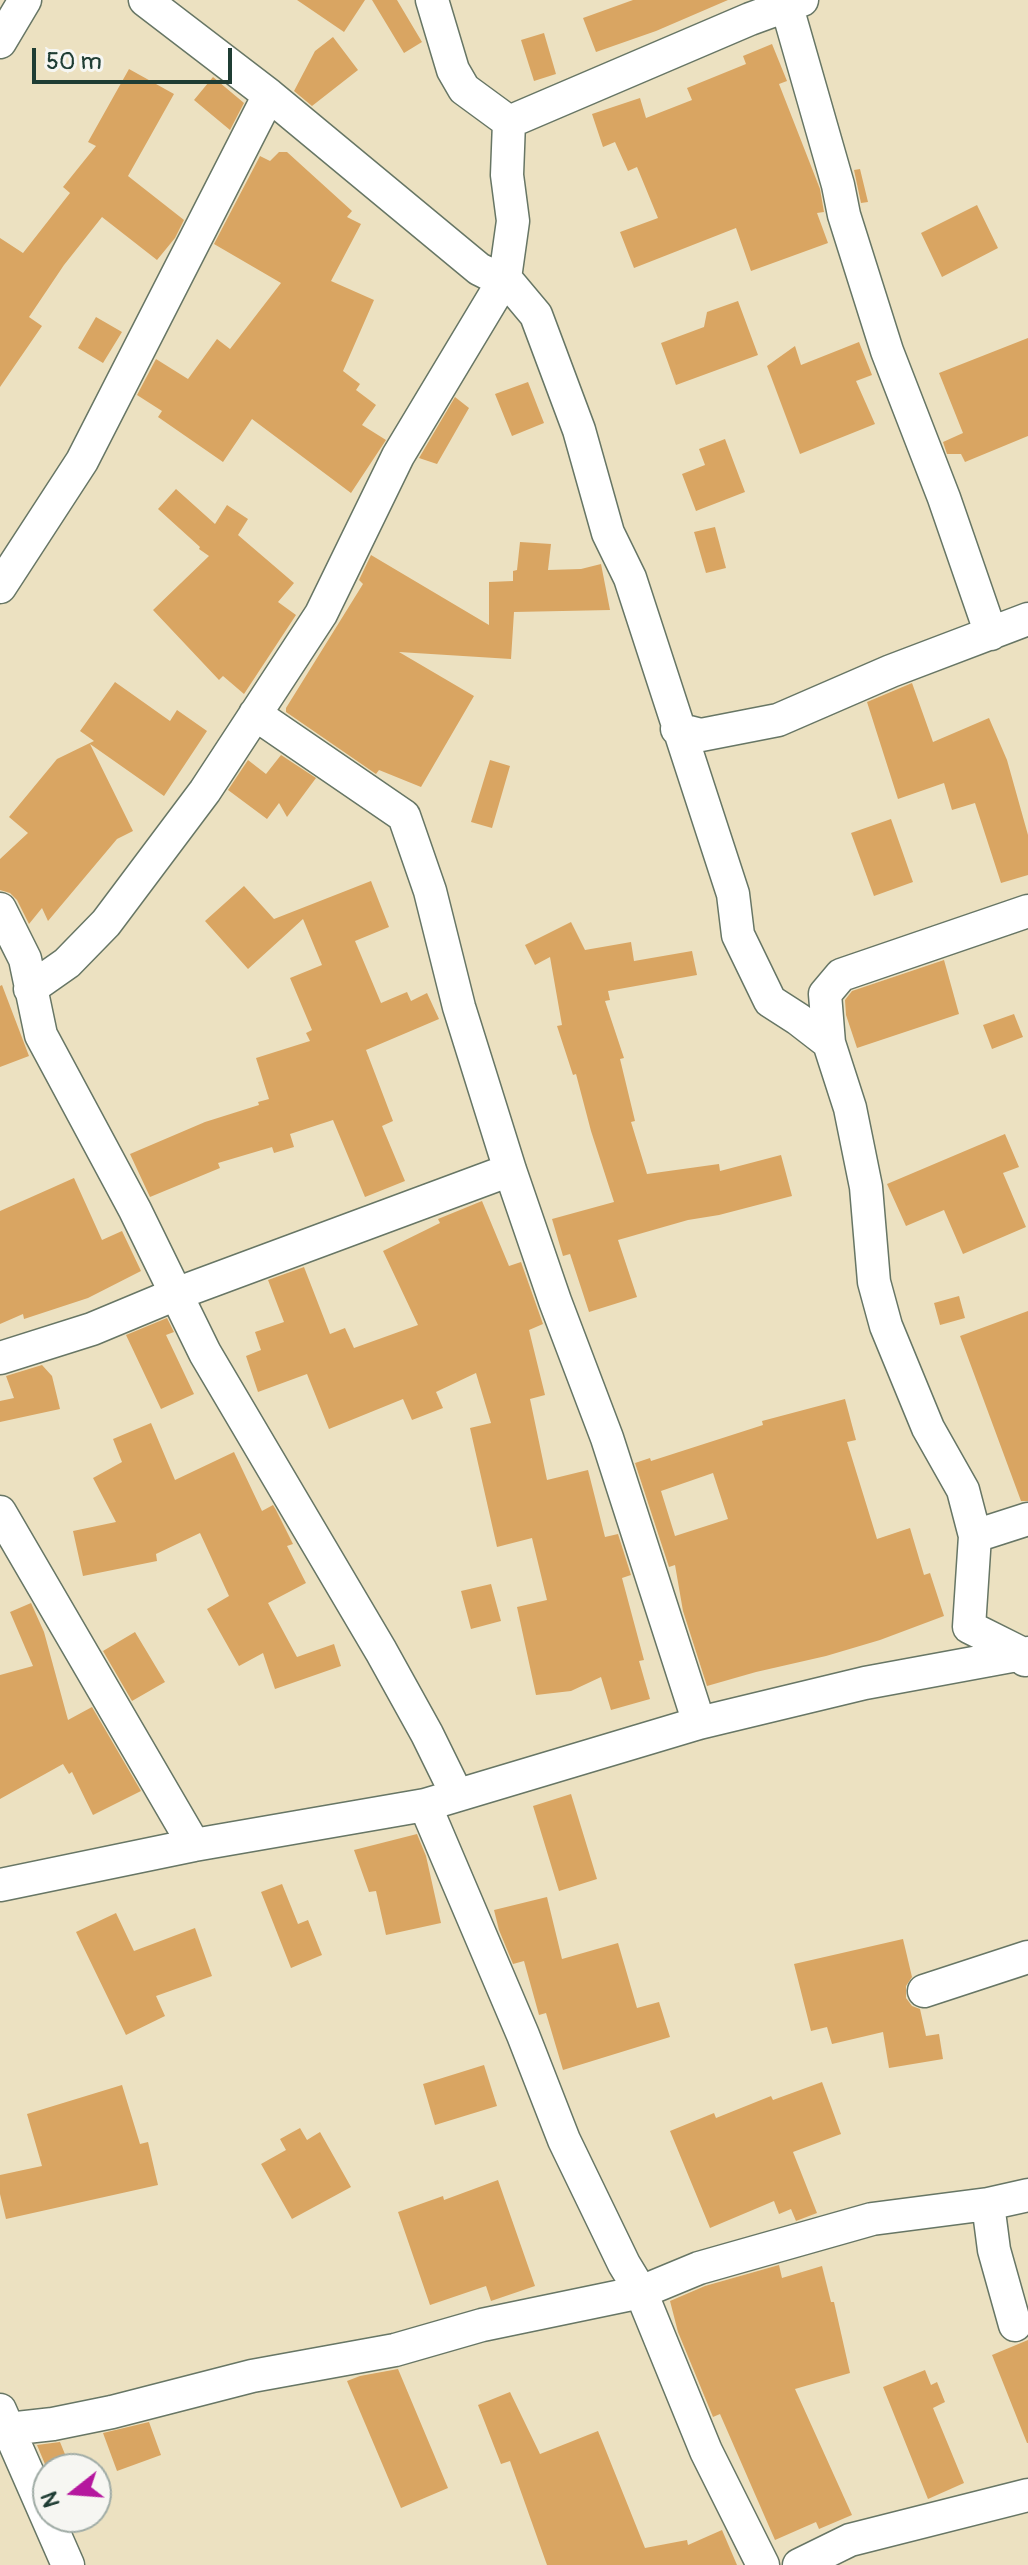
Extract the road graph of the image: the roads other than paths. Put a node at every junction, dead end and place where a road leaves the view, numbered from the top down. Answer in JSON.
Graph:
{"nodes":[{"id":1,"x":25,"y":0,"type":"edge"},
{"id":2,"x":145,"y":0,"type":"edge"},
{"id":3,"x":432,"y":0,"type":"edge"},
{"id":4,"x":791,"y":2,"type":"edge"},
{"id":5,"x":0,"y":42,"type":"edge"},
{"id":6,"x":269,"y":95,"type":"junction"},
{"id":7,"x":509,"y":122,"type":"junction"},
{"id":8,"x":505,"y":278,"type":"junction"},
{"id":9,"x":0,"y":587,"type":"edge"},
{"id":10,"x":1028,"y":619,"type":"edge"},
{"id":11,"x":991,"y":634,"type":"junction"},
{"id":12,"x":255,"y":714,"type":"junction"},
{"id":13,"x":677,"y":729,"type":"junction"},
{"id":14,"x":0,"y":909,"type":"edge"},
{"id":15,"x":1028,"y":911,"type":"edge"},
{"id":16,"x":30,"y":989,"type":"junction"},
{"id":17,"x":829,"y":1043,"type":"junction"},
{"id":18,"x":510,"y":1170,"type":"junction"},
{"id":19,"x":176,"y":1294,"type":"junction"},
{"id":20,"x":0,"y":1358,"type":"edge"},
{"id":21,"x":0,"y":1512,"type":"edge"},
{"id":22,"x":1028,"y":1519,"type":"edge"},
{"id":23,"x":975,"y":1536,"type":"junction"},
{"id":24,"x":1026,"y":1659,"type":"edge"},
{"id":25,"x":699,"y":1723,"type":"junction"},
{"id":26,"x":457,"y":1795,"type":"junction"},
{"id":27,"x":425,"y":1805,"type":"junction"},
{"id":28,"x":194,"y":1845,"type":"junction"},
{"id":29,"x":0,"y":1885,"type":"edge"},
{"id":30,"x":1028,"y":1957,"type":"edge"},
{"id":31,"x":924,"y":1991,"type":"dead end"},
{"id":32,"x":1028,"y":2195,"type":"edge"},
{"id":33,"x":988,"y":2204,"type":"junction"},
{"id":34,"x":641,"y":2292,"type":"junction"},
{"id":35,"x":1015,"y":2325,"type":"dead end"},
{"id":36,"x":4,"y":2420,"type":"edge"},
{"id":37,"x":1028,"y":2495,"type":"edge"},
{"id":38,"x":68,"y":2565,"type":"edge"},
{"id":39,"x":763,"y":2565,"type":"edge"},
{"id":40,"x":799,"y":2565,"type":"edge"}],
"edges":[{"from":1,"to":5,"type":"street"},
{"from":2,"to":6,"type":"street"},
{"from":3,"to":7,"type":"street"},
{"from":4,"to":7,"type":"street"},
{"from":4,"to":11,"type":"street"},
{"from":6,"to":8,"type":"street"},
{"from":6,"to":9,"type":"street"},
{"from":7,"to":8,"type":"street"},
{"from":8,"to":12,"type":"street"},
{"from":8,"to":13,"type":"street"},
{"from":10,"to":11,"type":"street"},
{"from":11,"to":13,"type":"street"},
{"from":12,"to":16,"type":"street"},
{"from":12,"to":18,"type":"street"},
{"from":13,"to":17,"type":"street"},
{"from":14,"to":16,"type":"street"},
{"from":15,"to":17,"type":"street"},
{"from":16,"to":19,"type":"street"},
{"from":17,"to":23,"type":"street"},
{"from":18,"to":19,"type":"street"},
{"from":18,"to":25,"type":"street"},
{"from":19,"to":20,"type":"street"},
{"from":19,"to":26,"type":"street"},
{"from":21,"to":28,"type":"street"},
{"from":22,"to":23,"type":"street"},
{"from":23,"to":24,"type":"street"},
{"from":24,"to":25,"type":"street"},
{"from":25,"to":26,"type":"street"},
{"from":26,"to":27,"type":"street"},
{"from":27,"to":28,"type":"street"},
{"from":27,"to":34,"type":"street"},
{"from":28,"to":29,"type":"street"},
{"from":30,"to":31,"type":"street"},
{"from":32,"to":33,"type":"street"},
{"from":33,"to":34,"type":"street"},
{"from":33,"to":35,"type":"street"},
{"from":34,"to":36,"type":"street"},
{"from":34,"to":39,"type":"street"},
{"from":36,"to":38,"type":"street"},
{"from":37,"to":40,"type":"street"}]}
